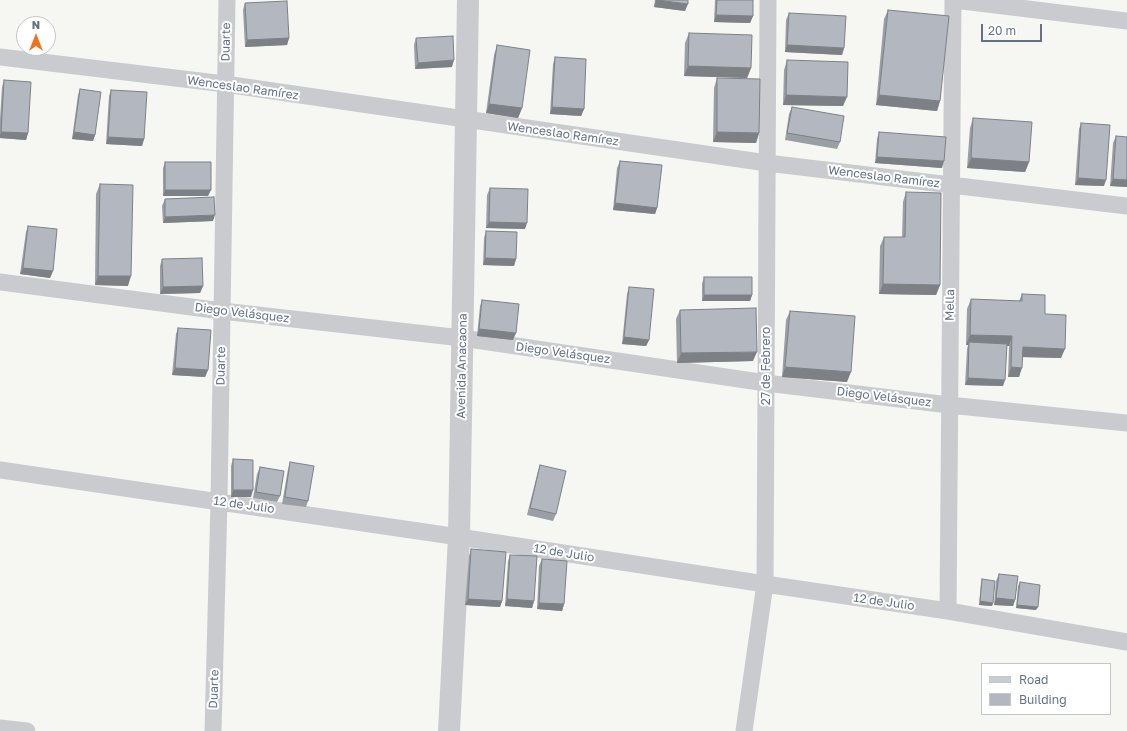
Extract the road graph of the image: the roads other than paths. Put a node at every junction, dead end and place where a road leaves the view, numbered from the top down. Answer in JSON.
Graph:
{"nodes":[{"id":1,"x":227,"y":0,"type":"edge"},
{"id":2,"x":468,"y":0,"type":"edge"},
{"id":3,"x":768,"y":0,"type":"edge"},
{"id":4,"x":953,"y":0,"type":"edge"},
{"id":5,"x":1127,"y":21,"type":"edge"},
{"id":6,"x":0,"y":57,"type":"edge"},
{"id":7,"x":225,"y":84,"type":"junction"},
{"id":8,"x":466,"y":120,"type":"junction"},
{"id":9,"x":767,"y":162,"type":"junction"},
{"id":10,"x":951,"y":185,"type":"junction"},
{"id":11,"x":1127,"y":206,"type":"edge"},
{"id":12,"x":0,"y":282,"type":"edge"},
{"id":13,"x":222,"y":311,"type":"junction"},
{"id":14,"x":462,"y":338,"type":"junction"},
{"id":15,"x":766,"y":383,"type":"junction"},
{"id":16,"x":949,"y":405,"type":"junction"},
{"id":17,"x":1127,"y":423,"type":"edge"},
{"id":18,"x":0,"y":470,"type":"edge"},
{"id":19,"x":219,"y":501,"type":"junction"},
{"id":20,"x":459,"y":537,"type":"junction"},
{"id":21,"x":765,"y":584,"type":"junction"},
{"id":22,"x":948,"y":611,"type":"junction"},
{"id":23,"x":1127,"y":642,"type":"edge"},
{"id":24,"x":0,"y":728,"type":"edge"},
{"id":25,"x":27,"y":731,"type":"edge"},
{"id":26,"x":213,"y":731,"type":"edge"},
{"id":27,"x":449,"y":731,"type":"edge"},
{"id":28,"x":744,"y":731,"type":"edge"}],
"edges":[{"from":1,"to":7,"type":"street","name":"Duarte"},
{"from":2,"to":8,"type":"street","name":"Avenida Anacaona"},
{"from":3,"to":9,"type":"street","name":"27 de Febrero"},
{"from":4,"to":5,"type":"street"},
{"from":4,"to":10,"type":"street","name":"Mella"},
{"from":6,"to":7,"type":"street","name":"Wenceslao Ramírez"},
{"from":7,"to":8,"type":"street","name":"Wenceslao Ramírez"},
{"from":7,"to":13,"type":"street","name":"Duarte"},
{"from":8,"to":9,"type":"street","name":"Wenceslao Ramírez"},
{"from":8,"to":14,"type":"street","name":"Avenida Anacaona"},
{"from":9,"to":10,"type":"street","name":"Wenceslao Ramírez"},
{"from":9,"to":15,"type":"street","name":"27 de Febrero"},
{"from":10,"to":11,"type":"street","name":"Wenceslao Ramírez"},
{"from":10,"to":16,"type":"street","name":"Mella"},
{"from":12,"to":13,"type":"street","name":"Diego Velásquez"},
{"from":13,"to":14,"type":"street","name":"Diego Velásquez"},
{"from":13,"to":19,"type":"street","name":"Duarte"},
{"from":14,"to":15,"type":"street","name":"Diego Velásquez"},
{"from":14,"to":20,"type":"street","name":"Avenida Anacaona"},
{"from":15,"to":16,"type":"street","name":"Diego Velásquez"},
{"from":15,"to":21,"type":"street","name":"27 de Febrero"},
{"from":16,"to":17,"type":"street","name":"Diego Velásquez"},
{"from":16,"to":22,"type":"street","name":"Mella"},
{"from":18,"to":19,"type":"street","name":"12 de Julio"},
{"from":19,"to":20,"type":"street","name":"12 de Julio"},
{"from":19,"to":26,"type":"street","name":"Duarte"},
{"from":20,"to":21,"type":"street","name":"12 de Julio"},
{"from":20,"to":27,"type":"street","name":"Avenida Anacaona"},
{"from":21,"to":22,"type":"street","name":"12 de Julio"},
{"from":21,"to":28,"type":"street","name":"27 de Febrero"},
{"from":22,"to":23,"type":"street","name":"12 de Julio"},
{"from":24,"to":25,"type":"street"}]}
